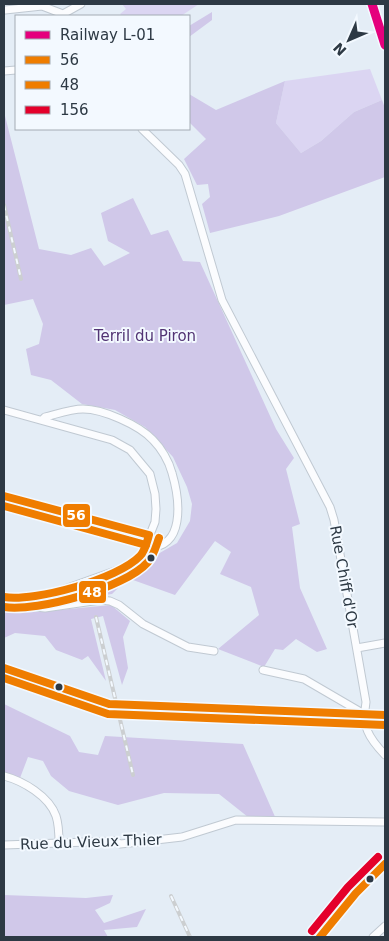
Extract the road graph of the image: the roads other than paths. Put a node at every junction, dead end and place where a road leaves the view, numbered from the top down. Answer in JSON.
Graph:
{"nodes":[{"id":1,"x":81,"y":4,"type":"edge"},
{"id":2,"x":5,"y":10,"type":"dead end"},
{"id":3,"x":63,"y":15,"type":"edge"},
{"id":4,"x":143,"y":130,"type":"edge"},
{"id":5,"x":4,"y":410,"type":"edge"},
{"id":6,"x":42,"y":420,"type":"junction"},
{"id":7,"x":4,"y":496,"type":"edge"},
{"id":8,"x":149,"y":535,"type":"junction"},
{"id":9,"x":145,"y":547,"type":"junction"},
{"id":10,"x":7,"y":598,"type":"edge"},
{"id":11,"x":385,"y":643,"type":"edge"},
{"id":12,"x":357,"y":648,"type":"junction"},
{"id":13,"x":214,"y":651,"type":"dead end"},
{"id":14,"x":4,"y":668,"type":"edge"},
{"id":15,"x":263,"y":670,"type":"dead end"},
{"id":16,"x":364,"y":714,"type":"junction"},
{"id":17,"x":385,"y":715,"type":"edge"},
{"id":18,"x":385,"y":755,"type":"edge"},
{"id":19,"x":4,"y":776,"type":"edge"},
{"id":20,"x":385,"y":822,"type":"edge"},
{"id":21,"x":59,"y":844,"type":"junction"},
{"id":22,"x":4,"y":845,"type":"edge"},
{"id":23,"x":385,"y":864,"type":"edge"},
{"id":24,"x":385,"y":926,"type":"edge"},
{"id":25,"x":320,"y":937,"type":"edge"},
{"id":26,"x":374,"y":937,"type":"edge"}],
"edges":[{"from":1,"to":3,"type":"street"},
{"from":2,"to":3,"type":"street"},
{"from":4,"to":12,"type":"street","name":"Rue Chiff d'Or"},
{"from":5,"to":6,"type":"street"},
{"from":6,"to":8,"type":"street"},
{"from":6,"to":9,"type":"street"},
{"from":7,"to":8,"type":"street"},
{"from":8,"to":9,"type":"street"},
{"from":9,"to":10,"type":"street"},
{"from":10,"to":13,"type":"street"},
{"from":11,"to":12,"type":"street"},
{"from":12,"to":16,"type":"street","name":"Rue Chiff d'Or"},
{"from":14,"to":16,"type":"street"},
{"from":15,"to":16,"type":"street"},
{"from":16,"to":17,"type":"street"},
{"from":16,"to":18,"type":"street","name":"Rue Chiff d'Or"},
{"from":19,"to":21,"type":"street"},
{"from":20,"to":21,"type":"street","name":"Rue du Vieux Thier"},
{"from":21,"to":22,"type":"street","name":"Rue du Vieux Thier"},
{"from":23,"to":25,"type":"street"},
{"from":24,"to":26,"type":"street"}]}
